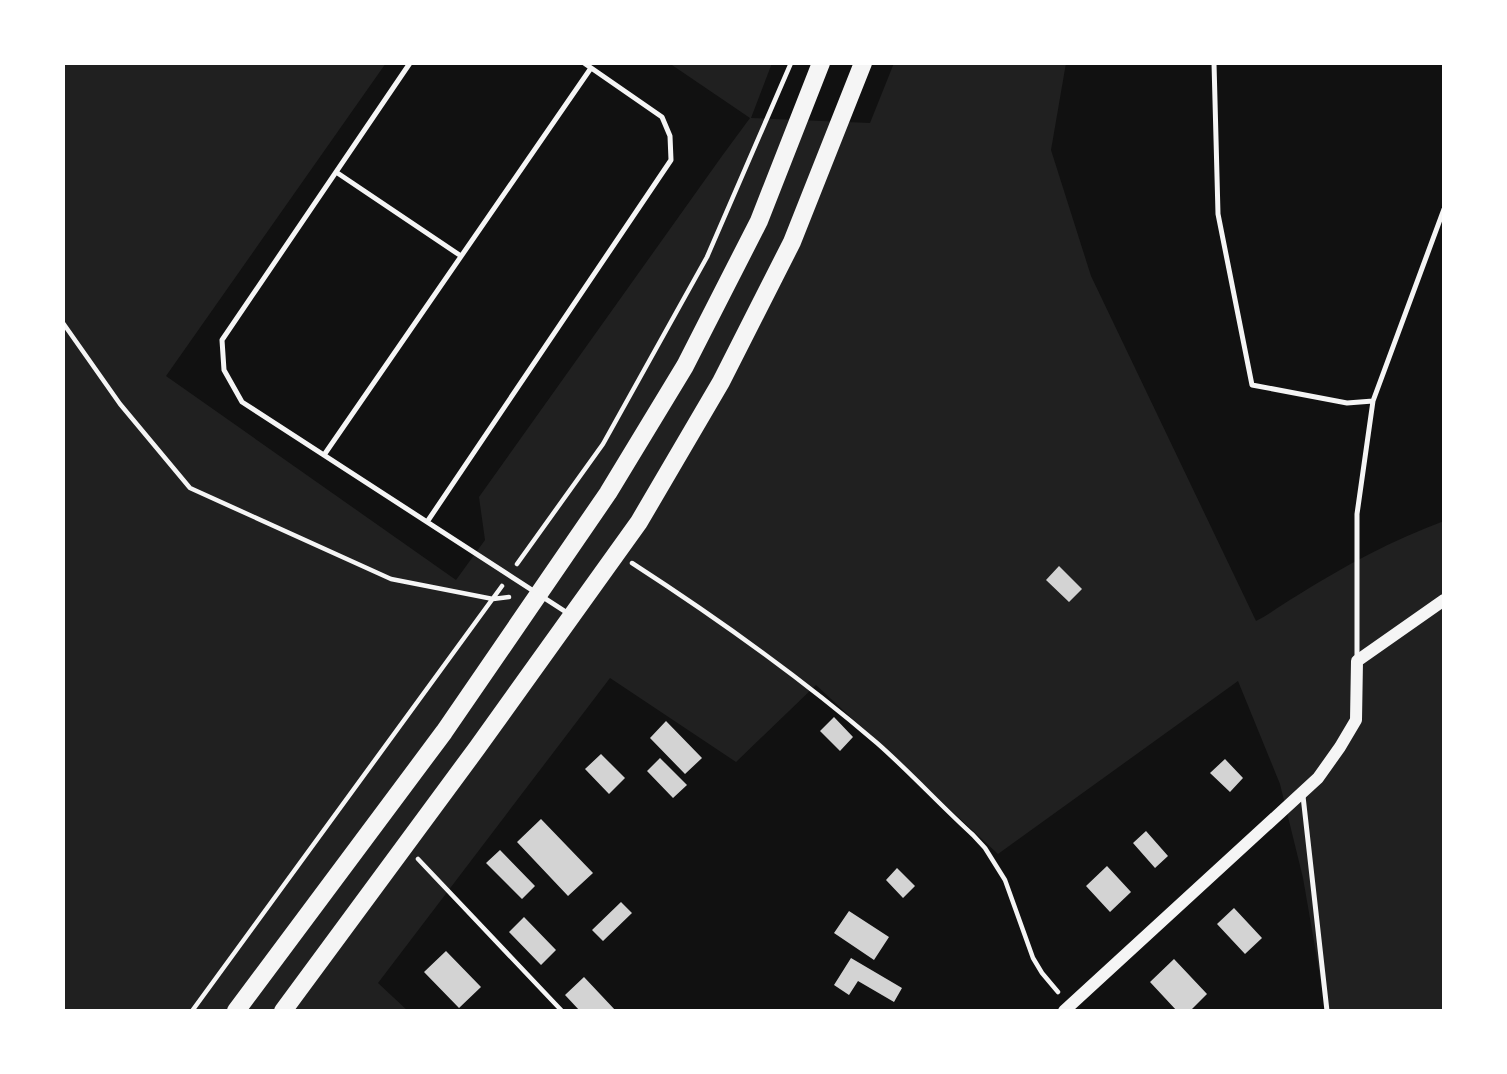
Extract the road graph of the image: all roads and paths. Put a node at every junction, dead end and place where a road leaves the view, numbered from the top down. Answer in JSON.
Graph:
{"nodes":[{"id":1,"x":410,"y":63,"type":"edge"},
{"id":2,"x":584,"y":63,"type":"edge"},
{"id":3,"x":791,"y":63,"type":"edge"},
{"id":4,"x":821,"y":63,"type":"edge"},
{"id":5,"x":863,"y":63,"type":"edge"},
{"id":6,"x":1214,"y":63,"type":"edge"},
{"id":7,"x":591,"y":68,"type":"junction"},
{"id":8,"x":336,"y":172,"type":"junction"},
{"id":9,"x":1444,"y":209,"type":"edge"},
{"id":10,"x":460,"y":256,"type":"junction"},
{"id":11,"x":63,"y":323,"type":"edge"},
{"id":12,"x":1373,"y":401,"type":"junction"},
{"id":13,"x":324,"y":455,"type":"junction"},
{"id":14,"x":427,"y":522,"type":"junction"},
{"id":15,"x":617,"y":553,"type":"junction"},
{"id":16,"x":509,"y":575,"type":"junction"},
{"id":17,"x":538,"y":594,"type":"junction"},
{"id":18,"x":493,"y":599,"type":"junction"},
{"id":19,"x":1444,"y":600,"type":"edge"},
{"id":20,"x":572,"y":616,"type":"junction"},
{"id":21,"x":1357,"y":661,"type":"junction"},
{"id":22,"x":1303,"y":792,"type":"junction"},
{"id":23,"x":406,"y":845,"type":"junction"},
{"id":24,"x":1068,"y":1008,"type":"edge"},
{"id":25,"x":192,"y":1011,"type":"edge"},
{"id":26,"x":236,"y":1011,"type":"edge"},
{"id":27,"x":284,"y":1011,"type":"edge"},
{"id":28,"x":562,"y":1011,"type":"edge"},
{"id":29,"x":1327,"y":1011,"type":"edge"}],
"edges":[{"from":1,"to":8,"type":"lane"},
{"from":2,"to":7,"type":"lane"},
{"from":3,"to":16,"type":"path"},
{"from":4,"to":17,"type":"main road"},
{"from":5,"to":15,"type":"main road"},
{"from":6,"to":12,"type":"lane"},
{"from":7,"to":10,"type":"lane"},
{"from":7,"to":14,"type":"lane"},
{"from":8,"to":10,"type":"lane"},
{"from":8,"to":13,"type":"lane"},
{"from":9,"to":12,"type":"lane"},
{"from":10,"to":13,"type":"lane"},
{"from":11,"to":18,"type":"path"},
{"from":12,"to":21,"type":"lane"},
{"from":13,"to":14,"type":"lane"},
{"from":14,"to":16,"type":"lane"},
{"from":15,"to":20,"type":"main road"},
{"from":15,"to":24,"type":"path"},
{"from":16,"to":17,"type":"lane"},
{"from":16,"to":18,"type":"path"},
{"from":17,"to":18,"type":"path"},
{"from":17,"to":20,"type":"lane"},
{"from":17,"to":26,"type":"main road"},
{"from":18,"to":25,"type":"path"},
{"from":19,"to":21,"type":"street"},
{"from":20,"to":23,"type":"main road"},
{"from":21,"to":22,"type":"street"},
{"from":22,"to":24,"type":"street"},
{"from":22,"to":29,"type":"lane"},
{"from":23,"to":27,"type":"main road"},
{"from":23,"to":28,"type":"path"}]}
